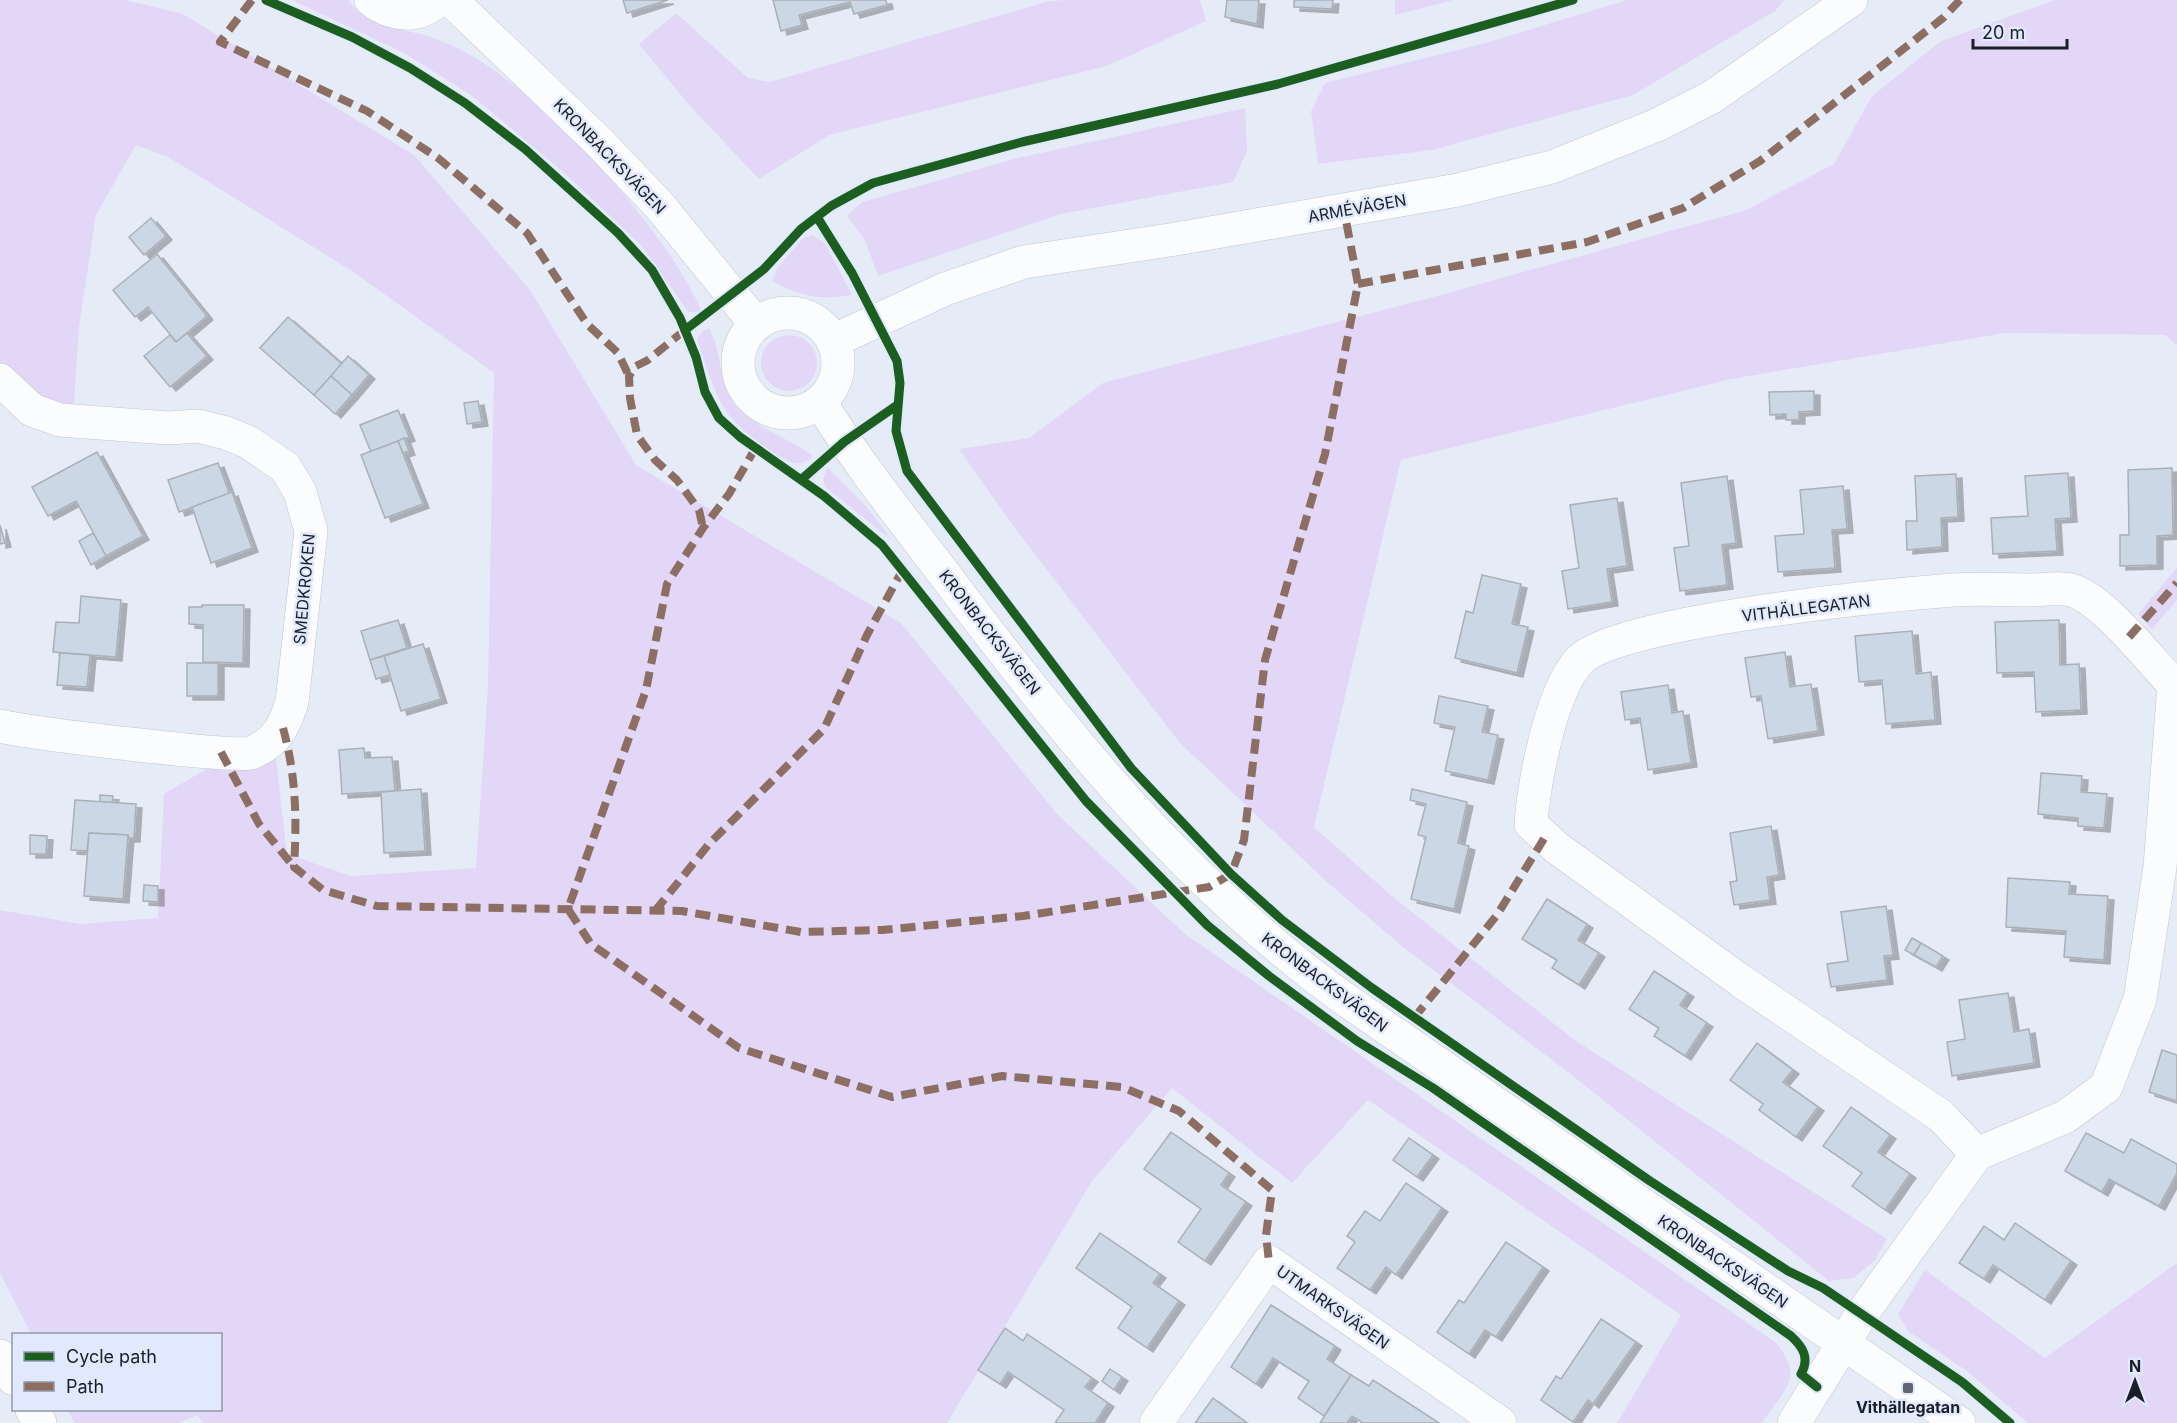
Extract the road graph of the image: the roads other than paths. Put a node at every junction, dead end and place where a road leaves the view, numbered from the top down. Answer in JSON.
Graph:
{"nodes":[{"id":1,"x":371,"y":0,"type":"edge"},
{"id":2,"x":438,"y":0,"type":"edge"},
{"id":3,"x":451,"y":0,"type":"edge"},
{"id":4,"x":1851,"y":0,"type":"edge"},
{"id":5,"x":756,"y":324,"type":"junction"},
{"id":6,"x":833,"y":340,"type":"junction"},
{"id":7,"x":0,"y":380,"type":"edge"},
{"id":8,"x":820,"y":402,"type":"junction"},
{"id":9,"x":0,"y":726,"type":"edge"},
{"id":10,"x":1977,"y":1154,"type":"junction"},
{"id":11,"x":1844,"y":1343,"type":"junction"},
{"id":12,"x":0,"y":1356,"type":"edge"},
{"id":13,"x":12,"y":1375,"type":"edge"},
{"id":14,"x":1156,"y":1423,"type":"edge"},
{"id":15,"x":1500,"y":1423,"type":"edge"},
{"id":16,"x":1794,"y":1423,"type":"edge"},
{"id":17,"x":1959,"y":1423,"type":"edge"}],
"edges":[{"from":1,"to":2,"type":"street"},
{"from":3,"to":5,"type":"street","name":"KRONBACKSVÄGEN"},
{"from":4,"to":6,"type":"street","name":"ARMÉVÄGEN"},
{"from":5,"to":6,"type":"street"},
{"from":5,"to":8,"type":"street"},
{"from":6,"to":8,"type":"street"},
{"from":7,"to":9,"type":"street","name":"SMEDKROKEN"},
{"from":8,"to":11,"type":"street","name":"KRONBACKSVÄGEN"},
{"from":10,"to":10,"type":"street","name":"VITHÄLLEGATAN"},
{"from":10,"to":11,"type":"street"},
{"from":11,"to":16,"type":"street"},
{"from":11,"to":17,"type":"street","name":"KRONBACKSVÄGEN"},
{"from":12,"to":13,"type":"street"},
{"from":14,"to":15,"type":"street","name":"UTMARKSVÄGEN"}]}
